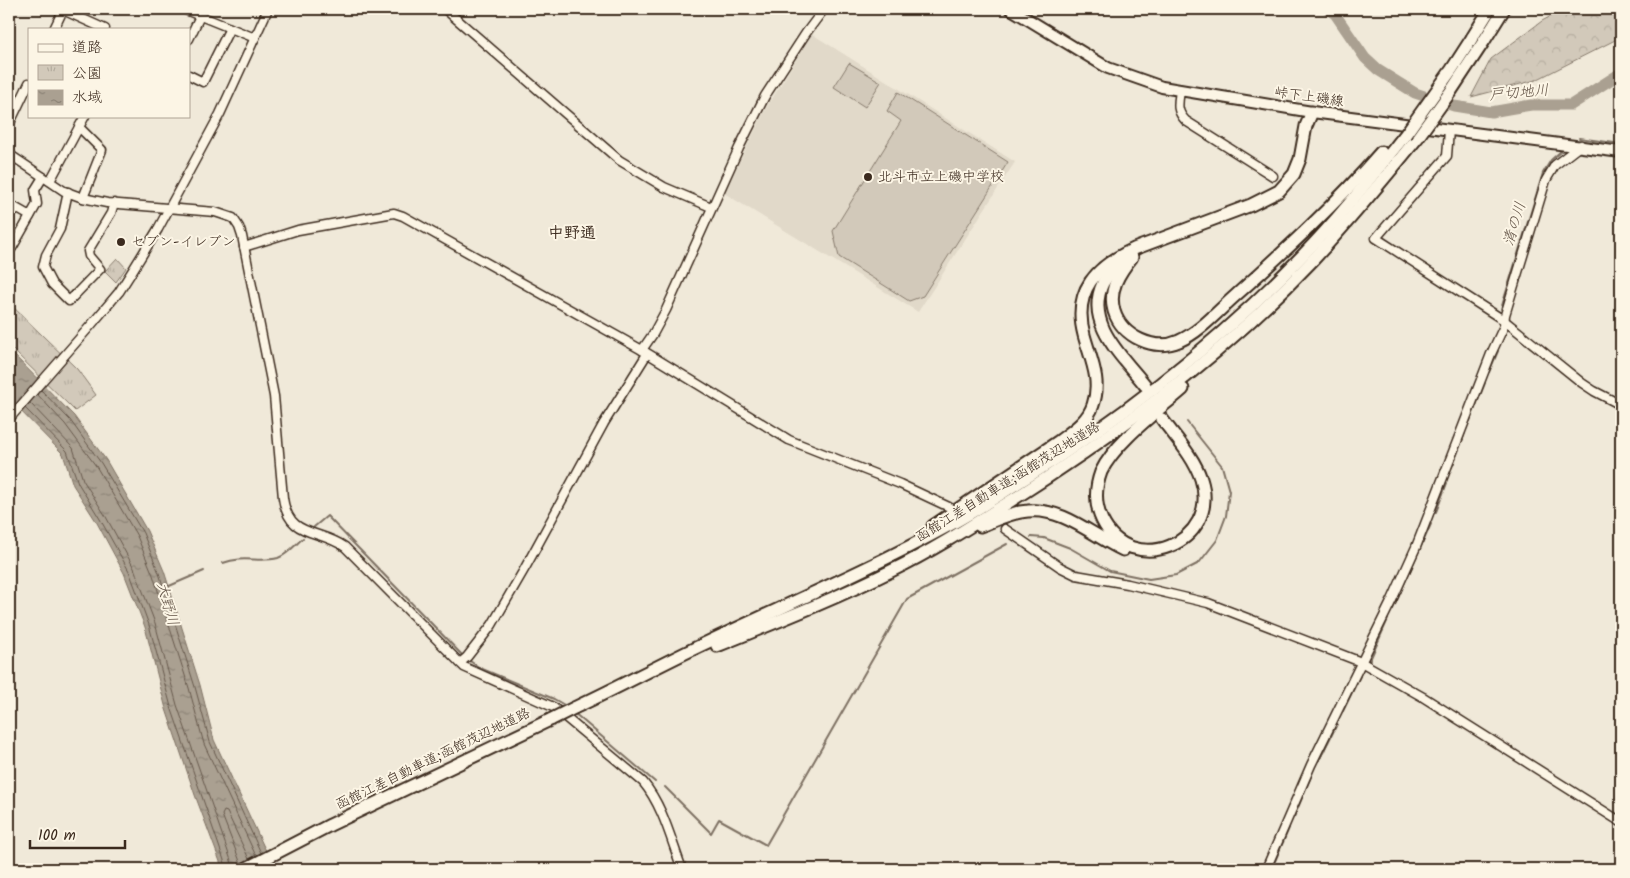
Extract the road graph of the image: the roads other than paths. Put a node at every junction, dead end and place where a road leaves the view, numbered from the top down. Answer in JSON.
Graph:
{"nodes":[{"id":1,"x":62,"y":9,"type":"edge"},
{"id":2,"x":183,"y":9,"type":"edge"},
{"id":3,"x":268,"y":9,"type":"edge"},
{"id":4,"x":445,"y":9,"type":"edge"},
{"id":5,"x":824,"y":9,"type":"edge"},
{"id":6,"x":1011,"y":9,"type":"edge"},
{"id":7,"x":1490,"y":9,"type":"edge"},
{"id":8,"x":1504,"y":9,"type":"edge"},
{"id":9,"x":200,"y":16,"type":"junction"},
{"id":10,"x":54,"y":28,"type":"edge"},
{"id":11,"x":103,"y":28,"type":"edge"},
{"id":12,"x":230,"y":28,"type":"junction"},
{"id":13,"x":190,"y":37,"type":"edge"},
{"id":14,"x":255,"y":38,"type":"junction"},
{"id":15,"x":190,"y":76,"type":"edge"},
{"id":16,"x":28,"y":85,"type":"edge"},
{"id":17,"x":1180,"y":91,"type":"junction"},
{"id":18,"x":1312,"y":112,"type":"junction"},
{"id":19,"x":84,"y":118,"type":"edge"},
{"id":20,"x":9,"y":125,"type":"edge"},
{"id":21,"x":79,"y":127,"type":"junction"},
{"id":22,"x":1449,"y":130,"type":"junction"},
{"id":23,"x":1401,"y":134,"type":"junction"},
{"id":24,"x":1581,"y":146,"type":"junction"},
{"id":25,"x":1621,"y":152,"type":"edge"},
{"id":26,"x":9,"y":154,"type":"edge"},
{"id":27,"x":1272,"y":176,"type":"dead end"},
{"id":28,"x":46,"y":179,"type":"junction"},
{"id":29,"x":68,"y":192,"type":"junction"},
{"id":30,"x":83,"y":198,"type":"junction"},
{"id":31,"x":114,"y":203,"type":"junction"},
{"id":32,"x":9,"y":204,"type":"edge"},
{"id":33,"x":711,"y":208,"type":"junction"},
{"id":34,"x":169,"y":209,"type":"junction"},
{"id":35,"x":30,"y":216,"type":"junction"},
{"id":36,"x":12,"y":248,"type":"dead end"},
{"id":37,"x":244,"y":248,"type":"junction"},
{"id":38,"x":1132,"y":257,"type":"junction"},
{"id":39,"x":1103,"y":266,"type":"junction"},
{"id":40,"x":1270,"y":304,"type":"junction"},
{"id":41,"x":1505,"y":321,"type":"junction"},
{"id":42,"x":645,"y":352,"type":"junction"},
{"id":43,"x":1621,"y":405,"type":"edge"},
{"id":44,"x":9,"y":419,"type":"edge"},
{"id":45,"x":949,"y":507,"type":"dead end"},
{"id":46,"x":1005,"y":529,"type":"dead end"},
{"id":47,"x":955,"y":536,"type":"junction"},
{"id":48,"x":850,"y":576,"type":"junction"},
{"id":49,"x":464,"y":660,"type":"junction"},
{"id":50,"x":1361,"y":662,"type":"junction"},
{"id":51,"x":634,"y":679,"type":"junction"},
{"id":52,"x":1621,"y":822,"type":"edge"},
{"id":53,"x":245,"y":869,"type":"edge"},
{"id":54,"x":682,"y":869,"type":"edge"},
{"id":55,"x":1266,"y":869,"type":"edge"}],
"edges":[{"from":1,"to":10,"type":"street"},
{"from":1,"to":11,"type":"street"},
{"from":2,"to":9,"type":"street"},
{"from":3,"to":14,"type":"street"},
{"from":4,"to":33,"type":"street"},
{"from":5,"to":33,"type":"street"},
{"from":6,"to":17,"type":"main road","name":"峠下上磯線"},
{"from":7,"to":23,"type":"highway","bridge":true},
{"from":8,"to":40,"type":"highway","name":"函館江差自動車道;函館茂辺地道路","bridge":true},
{"from":9,"to":12,"type":"street"},
{"from":9,"to":13,"type":"street"},
{"from":12,"to":14,"type":"street"},
{"from":12,"to":15,"type":"street"},
{"from":14,"to":34,"type":"street"},
{"from":16,"to":20,"type":"street"},
{"from":17,"to":18,"type":"main road","name":"峠下上磯線"},
{"from":17,"to":27,"type":"street"},
{"from":18,"to":22,"type":"main road","name":"峠下上磯線"},
{"from":18,"to":38,"type":"highway"},
{"from":18,"to":39,"type":"highway"},
{"from":19,"to":21,"type":"street"},
{"from":21,"to":28,"type":"street"},
{"from":21,"to":30,"type":"street"},
{"from":22,"to":24,"type":"main road","name":"峠下上磯線"},
{"from":22,"to":41,"type":"street"},
{"from":23,"to":38,"type":"highway"},
{"from":23,"to":48,"type":"highway","name":"函館江差自動車道;函館茂辺地道路"},
{"from":24,"to":25,"type":"main road","name":"峠下上磯線"},
{"from":24,"to":41,"type":"street"},
{"from":26,"to":28,"type":"street"},
{"from":28,"to":29,"type":"street"},
{"from":28,"to":35,"type":"street"},
{"from":29,"to":30,"type":"street"},
{"from":29,"to":31,"type":"street"},
{"from":30,"to":31,"type":"street"},
{"from":31,"to":34,"type":"street"},
{"from":32,"to":35,"type":"street"},
{"from":33,"to":42,"type":"street"},
{"from":34,"to":37,"type":"street"},
{"from":34,"to":44,"type":"street"},
{"from":35,"to":36,"type":"street"},
{"from":37,"to":42,"type":"street"},
{"from":37,"to":49,"type":"street"},
{"from":38,"to":39,"type":"highway"},
{"from":39,"to":48,"type":"highway"},
{"from":40,"to":47,"type":"highway","name":"函館江差自動車道;函館茂辺地道路"},
{"from":40,"to":47,"type":"highway"},
{"from":41,"to":43,"type":"street"},
{"from":41,"to":50,"type":"street"},
{"from":42,"to":45,"type":"street"},
{"from":42,"to":49,"type":"street"},
{"from":46,"to":50,"type":"street"},
{"from":47,"to":51,"type":"highway","name":"函館江差自動車道;函館茂辺地道路"},
{"from":48,"to":51,"type":"highway","name":"函館江差自動車道;函館茂辺地道路"},
{"from":49,"to":54,"type":"street"},
{"from":50,"to":52,"type":"street"},
{"from":50,"to":55,"type":"street"},
{"from":51,"to":53,"type":"highway","name":"函館江差自動車道;函館茂辺地道路","bridge":true}]}
